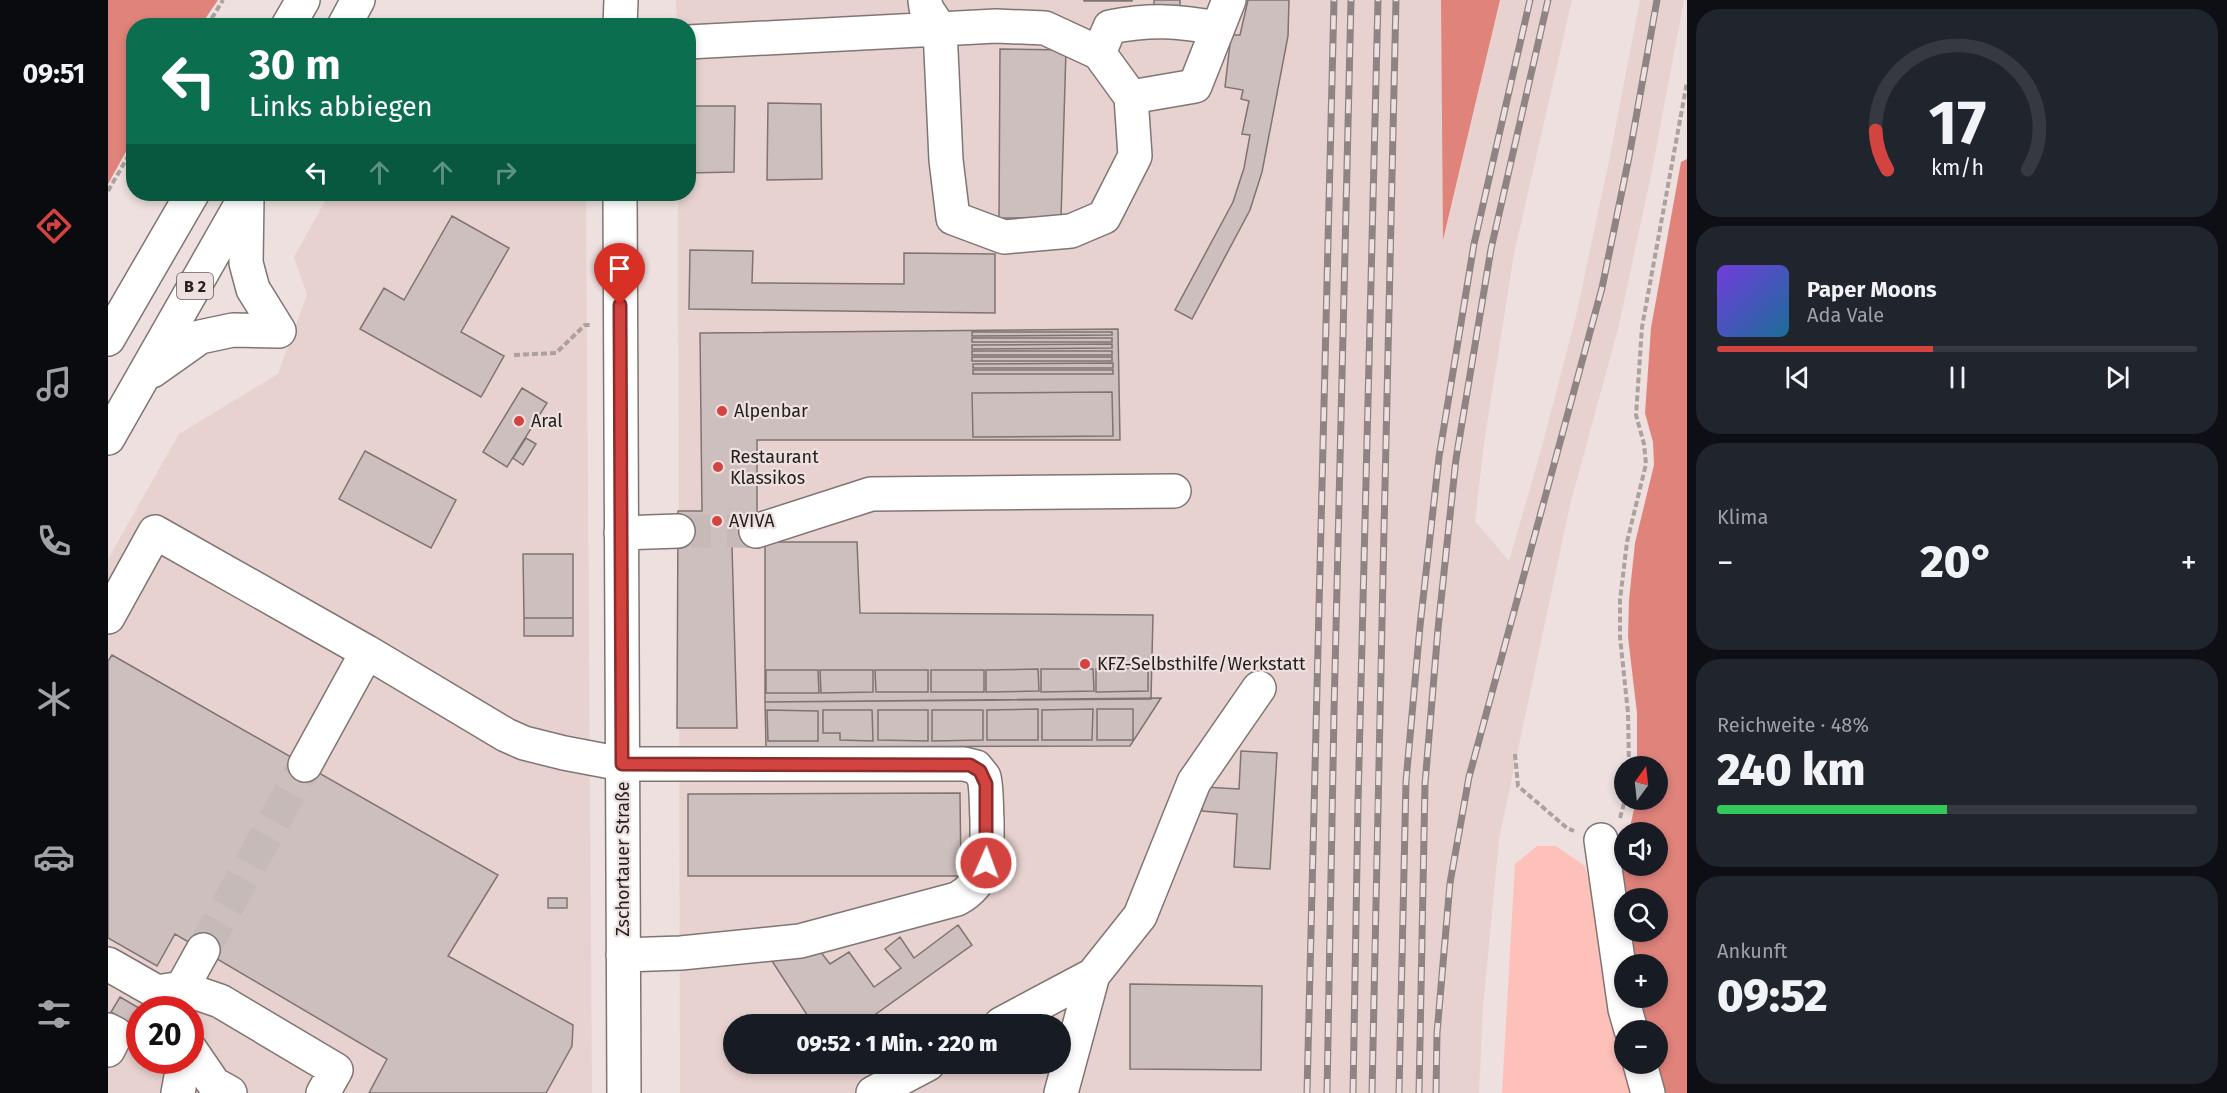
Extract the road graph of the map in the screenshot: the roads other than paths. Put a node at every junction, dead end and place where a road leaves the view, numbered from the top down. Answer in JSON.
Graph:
{"nodes":[{"id":1,"x":303,"y":0,"type":"edge"},
{"id":2,"x":358,"y":0,"type":"edge"},
{"id":3,"x":621,"y":0,"type":"edge"},
{"id":4,"x":925,"y":0,"type":"edge"},
{"id":5,"x":1031,"y":14,"type":"edge"},
{"id":6,"x":1224,"y":14,"type":"edge"},
{"id":7,"x":293,"y":18,"type":"edge"},
{"id":8,"x":348,"y":18,"type":"edge"},
{"id":9,"x":620,"y":18,"type":"edge"},
{"id":10,"x":939,"y":29,"type":"junction"},
{"id":11,"x":696,"y":42,"type":"edge"},
{"id":12,"x":1099,"y":53,"type":"junction"},
{"id":13,"x":1131,"y":97,"type":"junction"},
{"id":14,"x":188,"y":201,"type":"edge"},
{"id":15,"x":243,"y":201,"type":"edge"},
{"id":16,"x":247,"y":201,"type":"edge"},
{"id":17,"x":620,"y":201,"type":"edge"},
{"id":18,"x":108,"y":339,"type":"edge"},
{"id":19,"x":143,"y":377,"type":"junction"},
{"id":20,"x":108,"y":438,"type":"edge"},
{"id":21,"x":1174,"y":491,"type":"dead end"},
{"id":22,"x":678,"y":531,"type":"tunnel mouth"},
{"id":23,"x":756,"y":531,"type":"tunnel mouth"},
{"id":24,"x":621,"y":533,"type":"junction"},
{"id":25,"x":108,"y":617,"type":"edge"},
{"id":26,"x":367,"y":652,"type":"junction"},
{"id":27,"x":1259,"y":688,"type":"dead end"},
{"id":28,"x":622,"y":764,"type":"junction"},
{"id":29,"x":305,"y":765,"type":"tunnel mouth"},
{"id":30,"x":1601,"y":840,"type":"road end"},
{"id":31,"x":203,"y":950,"type":"tunnel mouth"},
{"id":32,"x":623,"y":955,"type":"junction"},
{"id":33,"x":108,"y":964,"type":"edge"},
{"id":34,"x":1093,"y":975,"type":"junction"},
{"id":35,"x":166,"y":996,"type":"edge"},
{"id":36,"x":169,"y":996,"type":"edge"},
{"id":37,"x":204,"y":1000,"type":"edge"},
{"id":38,"x":1020,"y":1014,"type":"edge"},
{"id":39,"x":1629,"y":1020,"type":"edge"},
{"id":40,"x":108,"y":1030,"type":"edge"},
{"id":41,"x":108,"y":1050,"type":"edge"},
{"id":42,"x":204,"y":1069,"type":"edge"},
{"id":43,"x":181,"y":1074,"type":"edge"},
{"id":44,"x":909,"y":1074,"type":"edge"},
{"id":45,"x":1643,"y":1074,"type":"edge"},
{"id":46,"x":178,"y":1093,"type":"edge"},
{"id":47,"x":230,"y":1093,"type":"edge"},
{"id":48,"x":323,"y":1093,"type":"edge"},
{"id":49,"x":624,"y":1093,"type":"edge"},
{"id":50,"x":873,"y":1093,"type":"edge"},
{"id":51,"x":1061,"y":1093,"type":"edge"},
{"id":52,"x":1648,"y":1093,"type":"edge"}],
"edges":[{"from":1,"to":7,"type":"main road"},
{"from":2,"to":8,"type":"main road"},
{"from":3,"to":9,"type":"main road"},
{"from":4,"to":10,"type":"main road"},
{"from":5,"to":10,"type":"main road"},
{"from":5,"to":12,"type":"main road"},
{"from":6,"to":12,"type":"main road"},
{"from":6,"to":13,"type":"main road"},
{"from":10,"to":11,"type":"main road"},
{"from":10,"to":13,"type":"main road"},
{"from":12,"to":13,"type":"main road"},
{"from":14,"to":18,"type":"main road","number":"B 2"},
{"from":15,"to":19,"type":"main road","number":"B 2"},
{"from":16,"to":19,"type":"main road"},
{"from":17,"to":24,"type":"main road","name":"Zschortauer Straße"},
{"from":19,"to":20,"type":"main road","number":"B 2"},
{"from":21,"to":23,"type":"main road"},
{"from":22,"to":24,"type":"main road"},
{"from":24,"to":28,"type":"main road","name":"Zschortauer Straße"},
{"from":25,"to":26,"type":"main road"},
{"from":26,"to":28,"type":"main road"},
{"from":26,"to":29,"type":"main road"},
{"from":27,"to":34,"type":"main road"},
{"from":28,"to":32,"type":"main road","name":"Zschortauer Straße"},
{"from":28,"to":32,"type":"main road"},
{"from":30,"to":39,"type":"main road"},
{"from":31,"to":36,"type":"main road"},
{"from":32,"to":49,"type":"main road","name":"Zschortauer Straße"},
{"from":33,"to":35,"type":"main road"},
{"from":34,"to":38,"type":"main road"},
{"from":34,"to":51,"type":"main road"},
{"from":37,"to":48,"type":"main road"},
{"from":40,"to":41,"type":"main road"},
{"from":42,"to":47,"type":"main road"},
{"from":43,"to":46,"type":"main road"},
{"from":44,"to":50,"type":"main road"},
{"from":45,"to":52,"type":"main road"}]}
